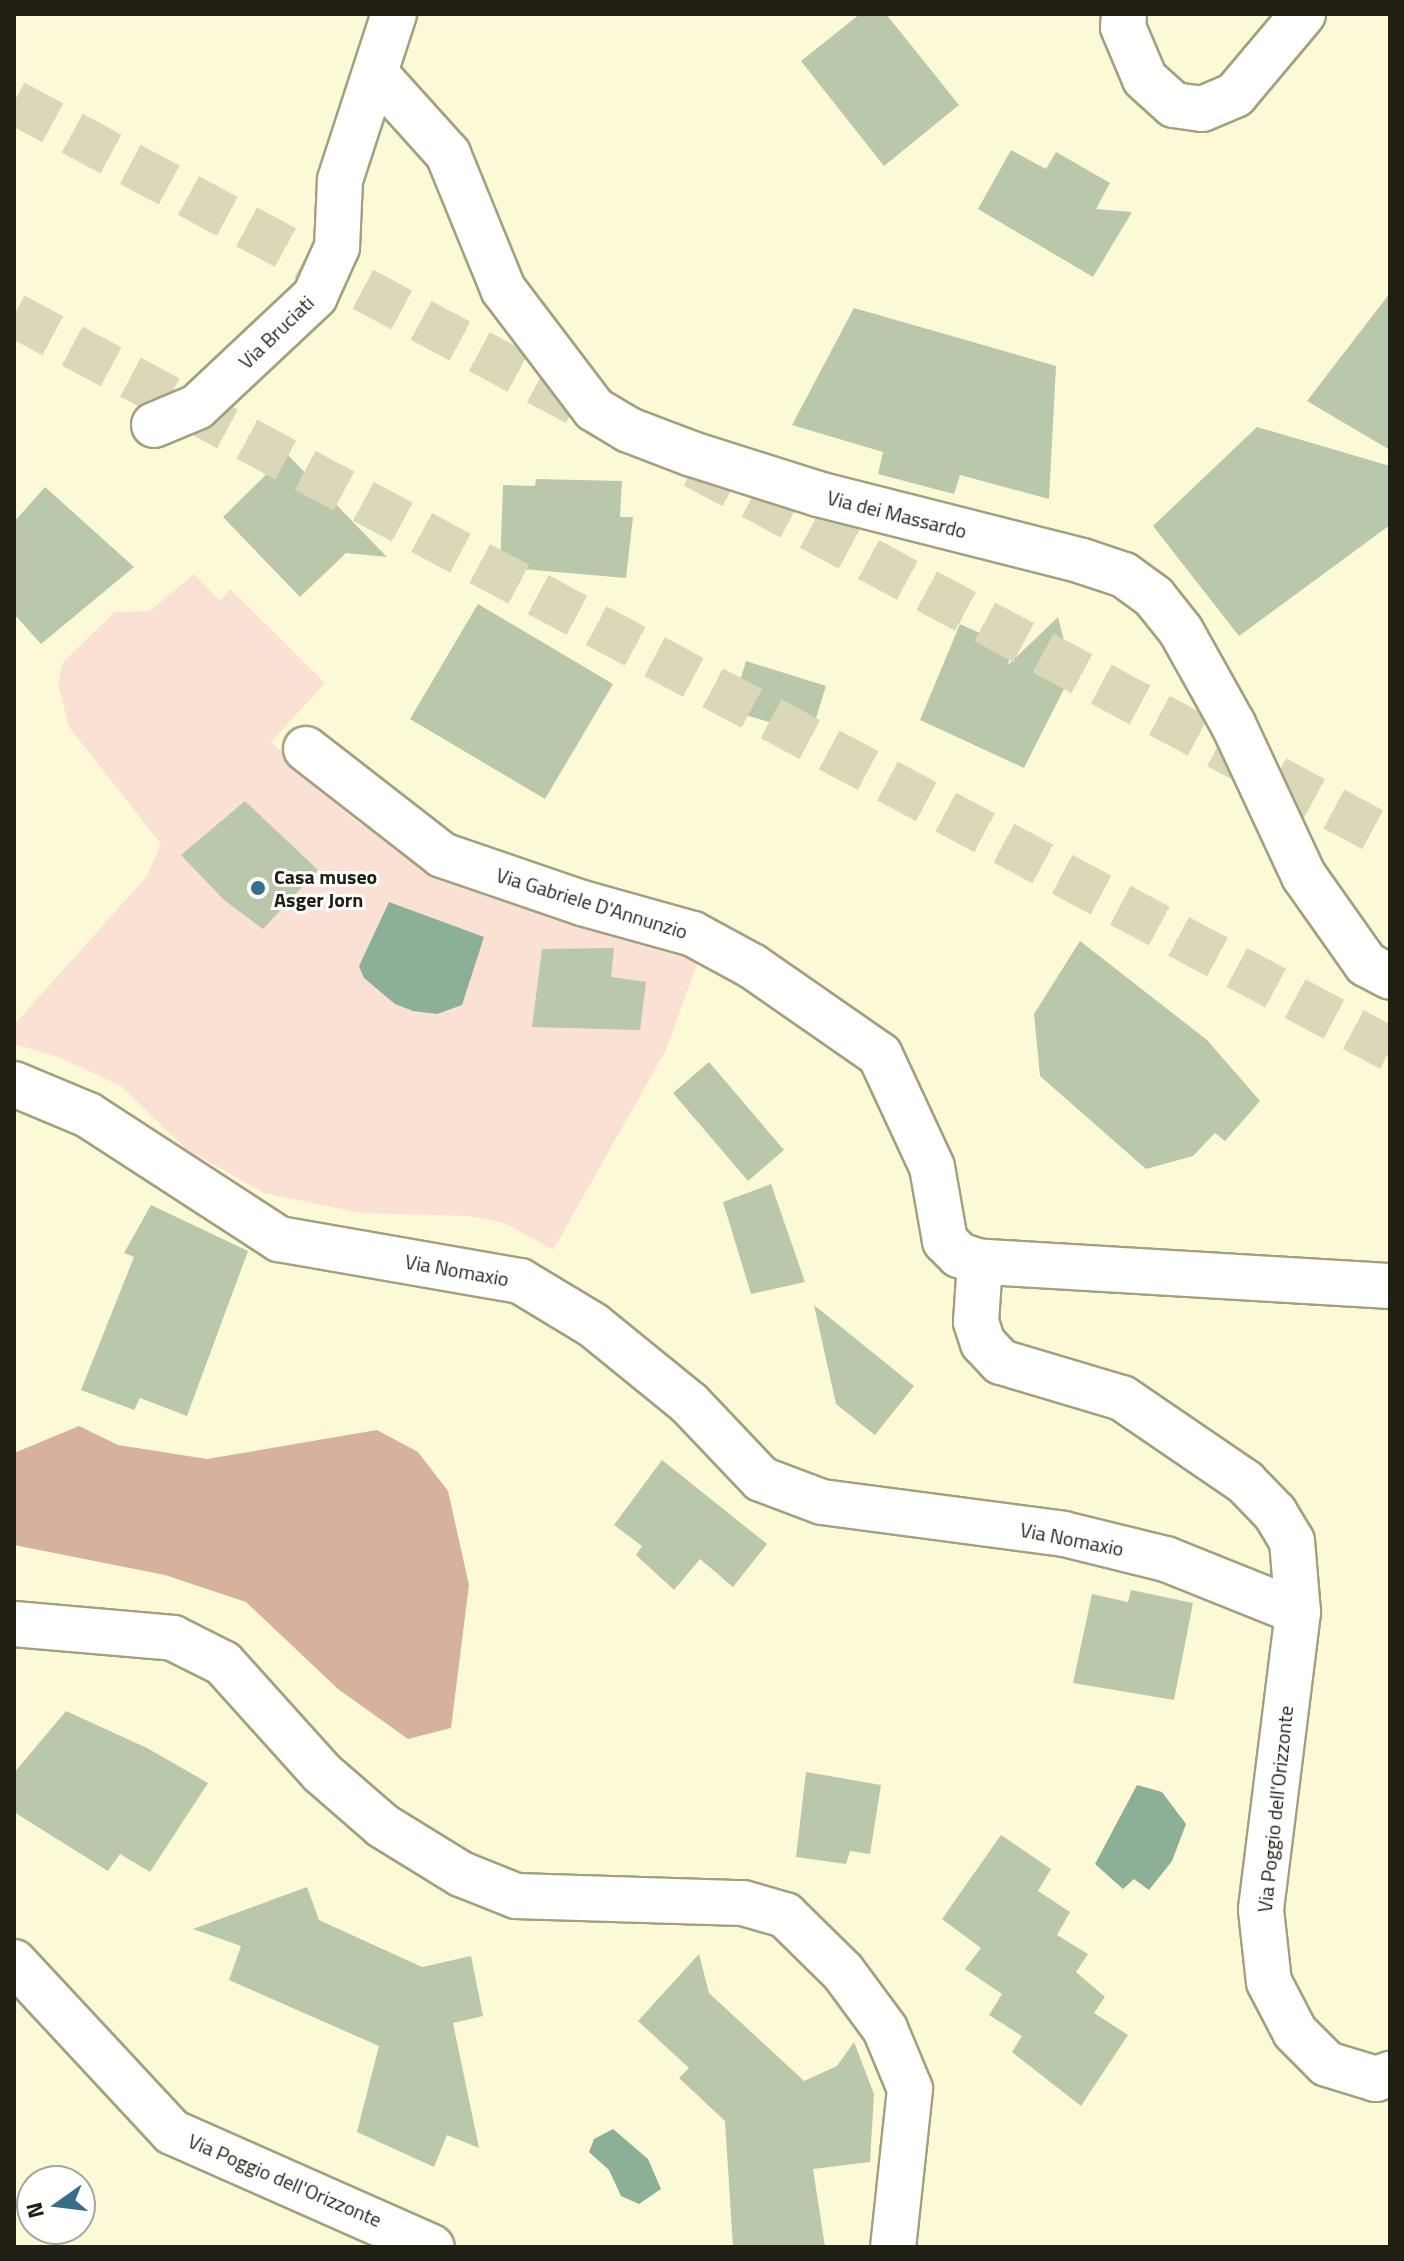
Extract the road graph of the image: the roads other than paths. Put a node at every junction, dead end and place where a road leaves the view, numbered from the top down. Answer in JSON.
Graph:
{"nodes":[{"id":1,"x":1124,"y":14,"type":"edge"},
{"id":2,"x":1303,"y":14,"type":"edge"},
{"id":3,"x":381,"y":19,"type":"edge"},
{"id":4,"x":376,"y":74,"type":"junction"},
{"id":5,"x":154,"y":425,"type":"dead end"},
{"id":6,"x":306,"y":749,"type":"dead end"},
{"id":7,"x":1390,"y":977,"type":"edge"},
{"id":8,"x":16,"y":1084,"type":"edge"},
{"id":9,"x":980,"y":1262,"type":"junction"},
{"id":10,"x":1390,"y":1286,"type":"edge"},
{"id":11,"x":1298,"y":1612,"type":"junction"},
{"id":12,"x":14,"y":1624,"type":"edge"},
{"id":13,"x":14,"y":1962,"type":"edge"},
{"id":14,"x":1390,"y":2074,"type":"edge"},
{"id":15,"x":432,"y":2247,"type":"edge"},
{"id":16,"x":893,"y":2247,"type":"edge"}],
"edges":[{"from":1,"to":2,"type":"street"},
{"from":3,"to":4,"type":"street","name":"Via Bruciati"},
{"from":4,"to":5,"type":"street","name":"Via Bruciati"},
{"from":4,"to":7,"type":"street","name":"Via dei Massardo"},
{"from":6,"to":9,"type":"street","name":"Via Gabriele D'Annunzio"},
{"from":8,"to":11,"type":"street","name":"Via Nomaxio"},
{"from":9,"to":10,"type":"street"},
{"from":9,"to":11,"type":"street"},
{"from":11,"to":14,"type":"street","name":"Via Poggio dell'Orizzonte"},
{"from":12,"to":16,"type":"street"},
{"from":13,"to":15,"type":"street","name":"Via Poggio dell'Orizzonte"}]}
